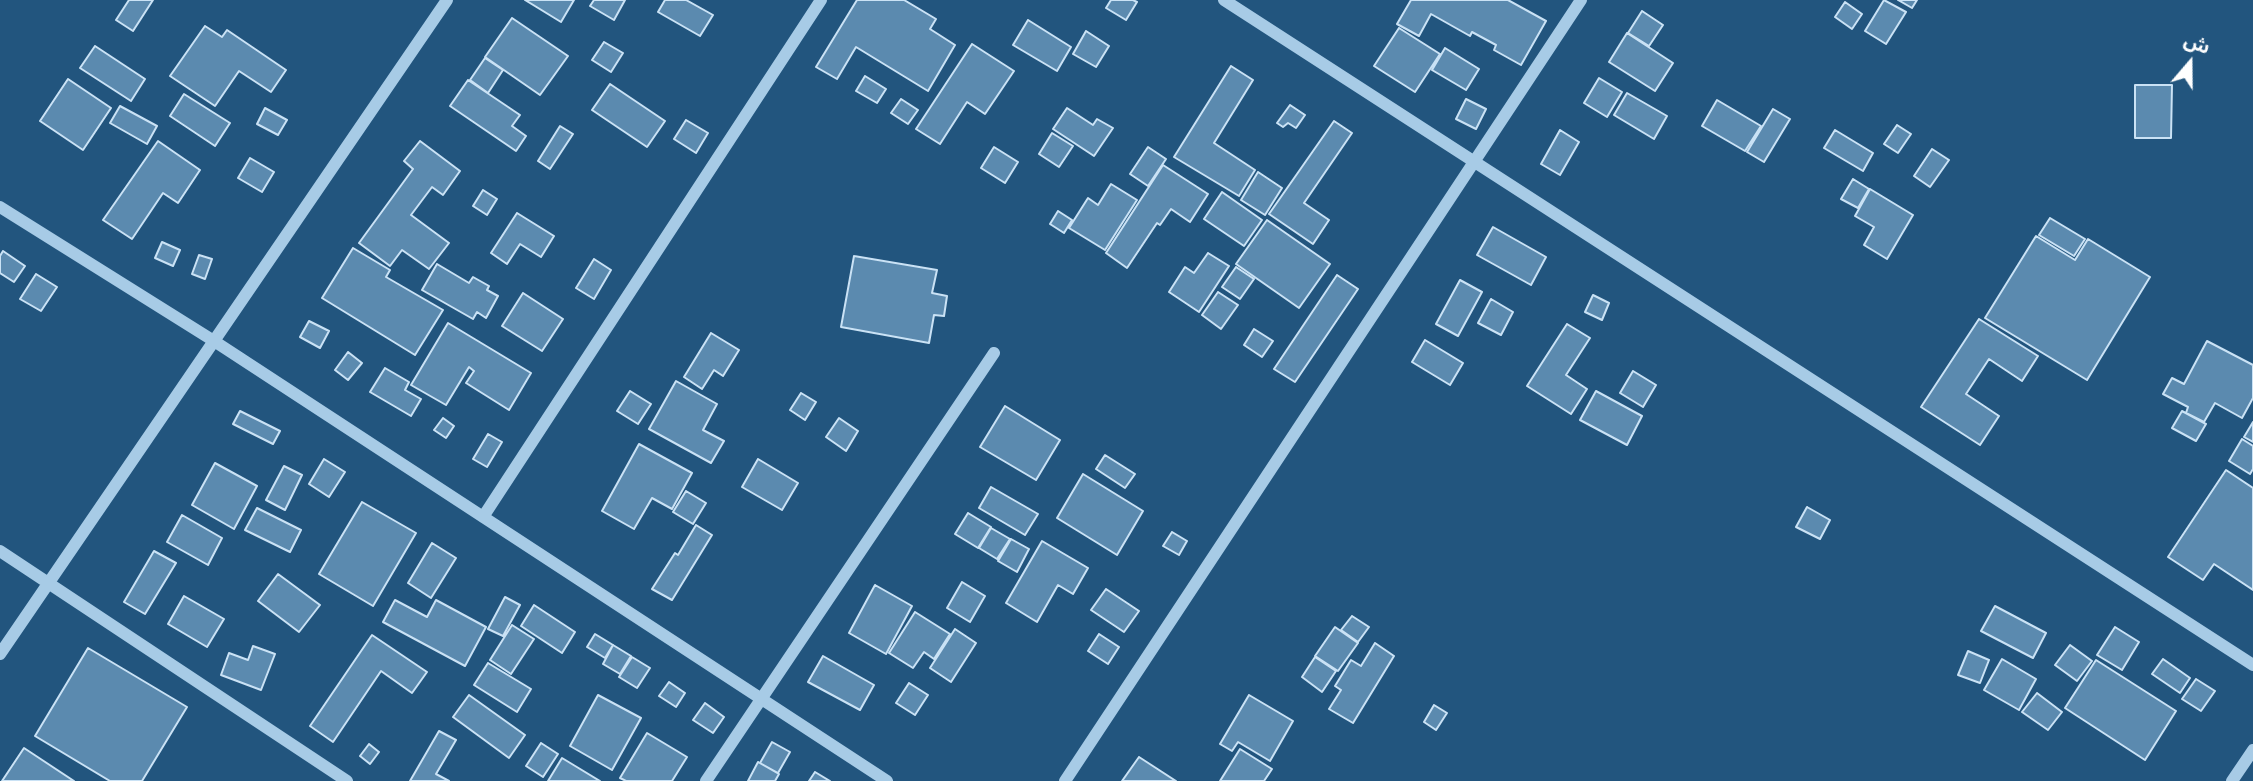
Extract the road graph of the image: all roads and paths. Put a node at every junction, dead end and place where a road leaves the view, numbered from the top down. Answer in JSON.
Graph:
{"nodes":[{"id":1,"x":447,"y":0,"type":"edge"},
{"id":2,"x":821,"y":0,"type":"edge"},
{"id":3,"x":1224,"y":0,"type":"edge"},
{"id":4,"x":1581,"y":0,"type":"edge"},
{"id":5,"x":1473,"y":163,"type":"junction"},
{"id":6,"x":0,"y":207,"type":"edge"},
{"id":7,"x":214,"y":341,"type":"junction"},
{"id":8,"x":994,"y":353,"type":"dead end"},
{"id":9,"x":483,"y":517,"type":"junction"},
{"id":10,"x":0,"y":551,"type":"edge"},
{"id":11,"x":49,"y":583,"type":"junction"},
{"id":12,"x":0,"y":654,"type":"edge"},
{"id":13,"x":2253,"y":665,"type":"edge"},
{"id":14,"x":762,"y":699,"type":"junction"},
{"id":15,"x":2253,"y":750,"type":"edge"},
{"id":16,"x":347,"y":781,"type":"edge"},
{"id":17,"x":706,"y":781,"type":"edge"},
{"id":18,"x":887,"y":781,"type":"edge"},
{"id":19,"x":1065,"y":781,"type":"edge"},
{"id":20,"x":2232,"y":781,"type":"edge"}],
"edges":[{"from":1,"to":7,"type":"street"},
{"from":2,"to":9,"type":"street"},
{"from":3,"to":5,"type":"street"},
{"from":4,"to":5,"type":"street"},
{"from":5,"to":13,"type":"street"},
{"from":5,"to":19,"type":"street"},
{"from":6,"to":7,"type":"street"},
{"from":7,"to":9,"type":"street"},
{"from":7,"to":11,"type":"street"},
{"from":8,"to":14,"type":"street"},
{"from":9,"to":14,"type":"street"},
{"from":10,"to":11,"type":"street"},
{"from":11,"to":12,"type":"street"},
{"from":11,"to":16,"type":"street"},
{"from":14,"to":17,"type":"street"},
{"from":14,"to":18,"type":"street"},
{"from":15,"to":20,"type":"street"}]}
